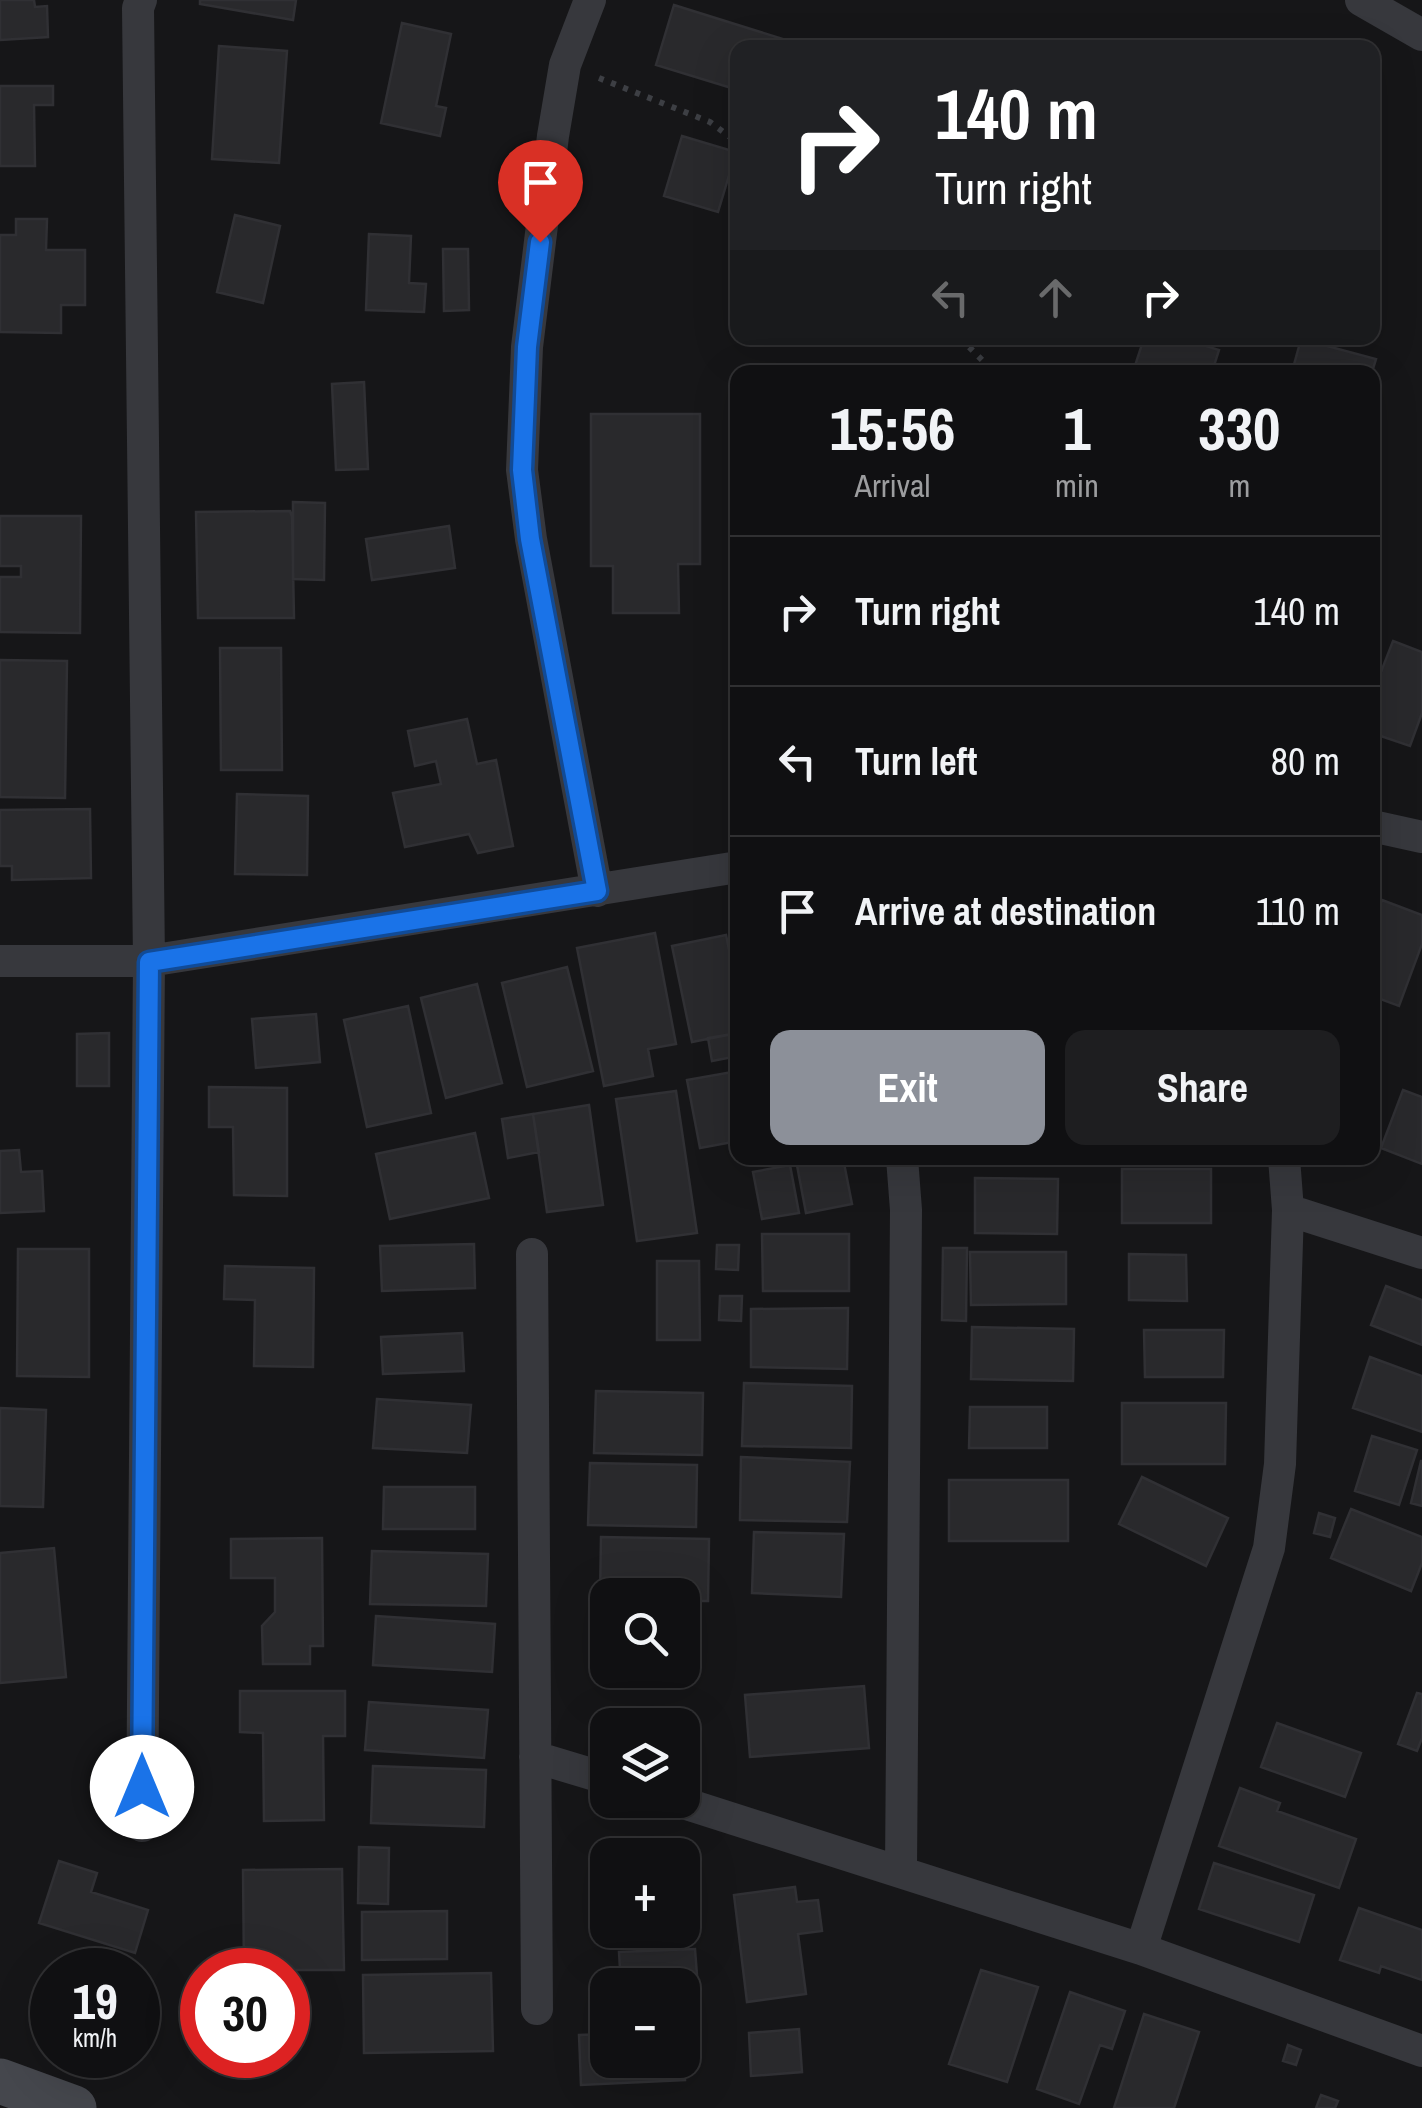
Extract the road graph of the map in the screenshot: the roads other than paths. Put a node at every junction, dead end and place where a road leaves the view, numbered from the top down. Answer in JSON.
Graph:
{"nodes":[{"id":1,"x":141,"y":0,"type":"edge"},
{"id":2,"x":590,"y":0,"type":"edge"},
{"id":3,"x":1361,"y":0,"type":"edge"},
{"id":4,"x":1422,"y":35,"type":"edge"},
{"id":5,"x":1380,"y":828,"type":"edge"},
{"id":6,"x":1422,"y":836,"type":"edge"},
{"id":7,"x":730,"y":868,"type":"edge"},
{"id":8,"x":597,"y":891,"type":"junction"},
{"id":9,"x":0,"y":961,"type":"edge"},
{"id":10,"x":149,"y":962,"type":"junction"},
{"id":11,"x":902,"y":1165,"type":"edge"},
{"id":12,"x":1285,"y":1165,"type":"edge"},
{"id":13,"x":1288,"y":1210,"type":"junction"},
{"id":14,"x":1422,"y":1252,"type":"edge"},
{"id":15,"x":532,"y":1254,"type":"dead end"},
{"id":16,"x":536,"y":1757,"type":"junction"},
{"id":17,"x":590,"y":1774,"type":"edge"},
{"id":18,"x":700,"y":1808,"type":"edge"},
{"id":19,"x":142,"y":1826,"type":"dead end"},
{"id":20,"x":902,"y":1870,"type":"junction"},
{"id":21,"x":1142,"y":1948,"type":"junction"},
{"id":22,"x":537,"y":2009,"type":"dead end"},
{"id":23,"x":1422,"y":2051,"type":"edge"},
{"id":24,"x":0,"y":2081,"type":"edge"},
{"id":25,"x":74,"y":2108,"type":"edge"}],
"edges":[{"from":1,"to":10,"type":"street"},
{"from":2,"to":8,"type":"street"},
{"from":3,"to":4,"type":"street"},
{"from":5,"to":6,"type":"street"},
{"from":7,"to":8,"type":"street"},
{"from":8,"to":10,"type":"street"},
{"from":9,"to":10,"type":"street"},
{"from":10,"to":19,"type":"street"},
{"from":11,"to":20,"type":"street"},
{"from":12,"to":13,"type":"street"},
{"from":13,"to":14,"type":"street"},
{"from":13,"to":21,"type":"street"},
{"from":15,"to":16,"type":"street"},
{"from":16,"to":17,"type":"street"},
{"from":16,"to":22,"type":"street"},
{"from":18,"to":20,"type":"street"},
{"from":20,"to":21,"type":"street"},
{"from":21,"to":23,"type":"street"},
{"from":24,"to":25,"type":"main road"}]}
